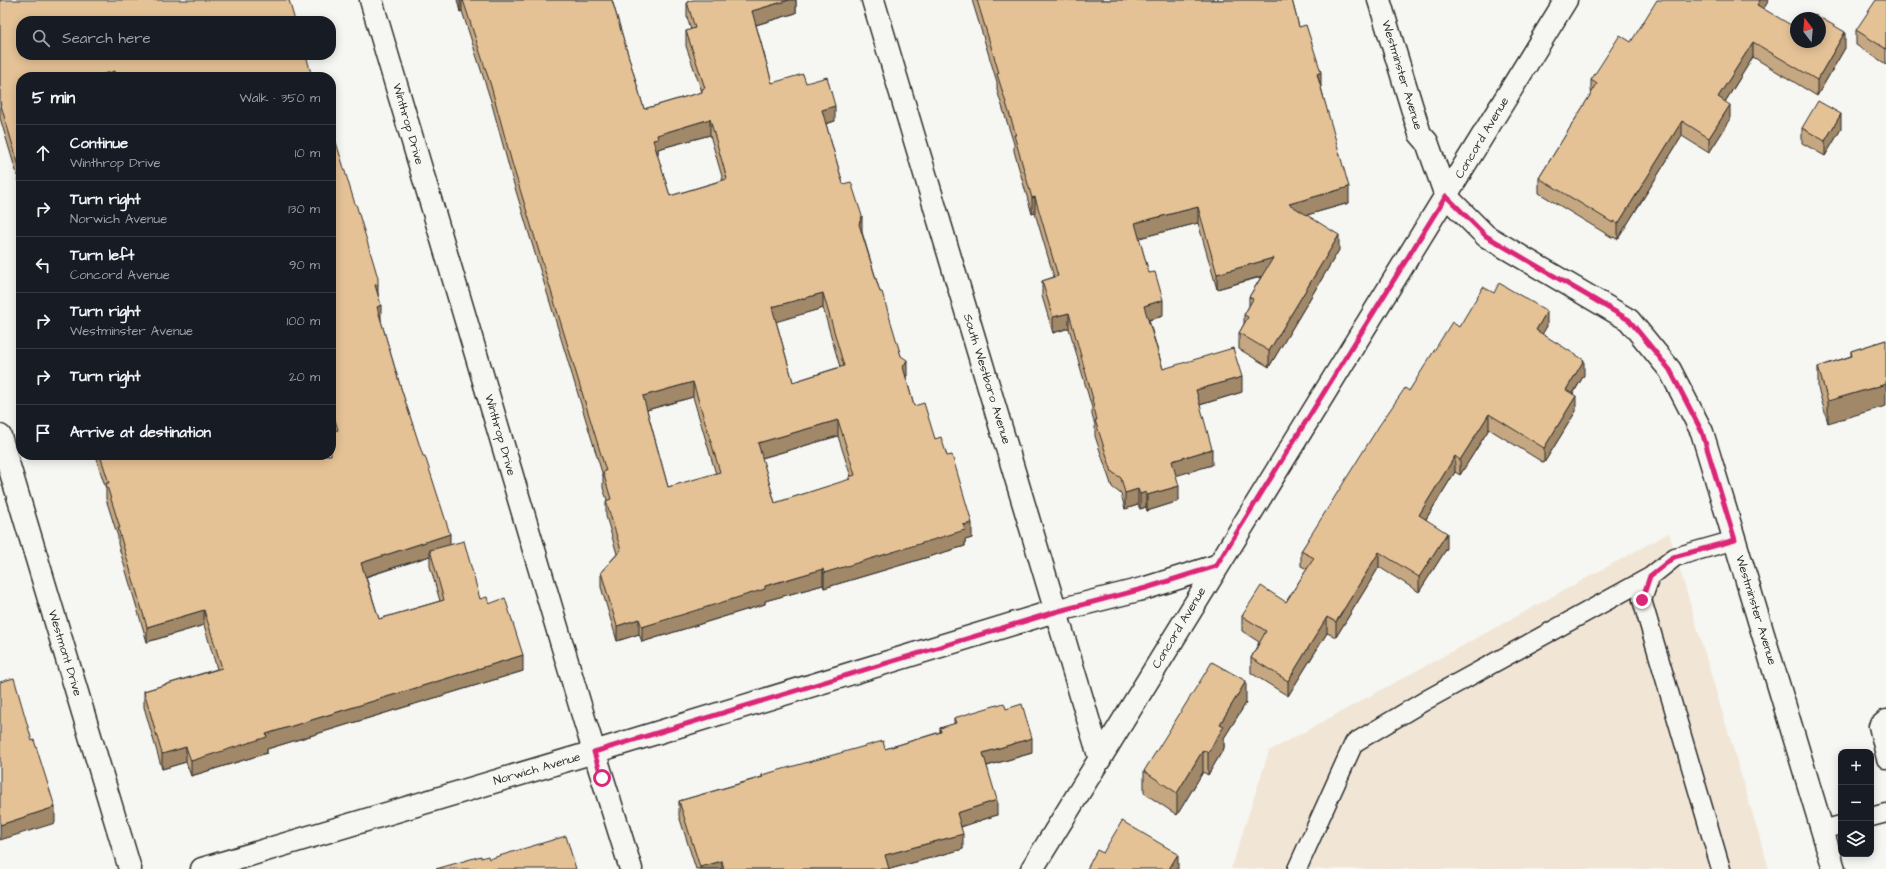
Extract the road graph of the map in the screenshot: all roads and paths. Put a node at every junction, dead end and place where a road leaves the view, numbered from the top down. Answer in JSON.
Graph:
{"nodes":[{"id":1,"x":372,"y":0,"type":"edge"},
{"id":2,"x":873,"y":0,"type":"edge"},
{"id":3,"x":1379,"y":0,"type":"edge"},
{"id":4,"x":1566,"y":0,"type":"edge"},
{"id":5,"x":1446,"y":196,"type":"junction"},
{"id":6,"x":0,"y":436,"type":"edge"},
{"id":7,"x":1735,"y":540,"type":"junction"},
{"id":8,"x":1216,"y":566,"type":"junction"},
{"id":9,"x":1650,"y":576,"type":"junction"},
{"id":10,"x":1055,"y":612,"type":"junction"},
{"id":11,"x":1886,"y":719,"type":"edge"},
{"id":12,"x":594,"y":752,"type":"junction"},
{"id":13,"x":1100,"y":759,"type":"junction"},
{"id":14,"x":1886,"y":759,"type":"edge"},
{"id":15,"x":1886,"y":813,"type":"edge"},
{"id":16,"x":1874,"y":816,"type":"edge"},
{"id":17,"x":1832,"y":828,"type":"edge"},
{"id":18,"x":130,"y":869,"type":"edge"},
{"id":19,"x":202,"y":869,"type":"edge"},
{"id":20,"x":631,"y":869,"type":"edge"},
{"id":21,"x":1032,"y":869,"type":"edge"},
{"id":22,"x":1298,"y":869,"type":"edge"},
{"id":23,"x":1721,"y":869,"type":"edge"},
{"id":24,"x":1834,"y":869,"type":"edge"}],
"edges":[{"from":1,"to":12,"type":"street","name":"Winthrop Drive"},
{"from":2,"to":10,"type":"street","name":"South Westboro Avenue"},
{"from":3,"to":5,"type":"street","name":"Westminster Avenue"},
{"from":4,"to":5,"type":"street","name":"Concord Avenue"},
{"from":5,"to":7,"type":"street","name":"Westminster Avenue"},
{"from":5,"to":8,"type":"street","name":"Concord Avenue"},
{"from":6,"to":18,"type":"street","name":"Westmont Drive"},
{"from":7,"to":9,"type":"lane"},
{"from":7,"to":17,"type":"street","name":"Westminster Avenue"},
{"from":8,"to":10,"type":"street","name":"Norwich Avenue"},
{"from":8,"to":13,"type":"street","name":"Concord Avenue"},
{"from":9,"to":22,"type":"lane"},
{"from":9,"to":23,"type":"lane"},
{"from":10,"to":12,"type":"street","name":"Norwich Avenue"},
{"from":10,"to":13,"type":"street","name":"South Westboro Avenue"},
{"from":11,"to":14,"type":"lane"},
{"from":12,"to":19,"type":"street","name":"Norwich Avenue"},
{"from":12,"to":20,"type":"street","name":"Winthrop Drive"},
{"from":13,"to":21,"type":"street","name":"Concord Avenue"},
{"from":15,"to":16,"type":"lane"},
{"from":17,"to":24,"type":"street","name":"Westminster Avenue"}]}
